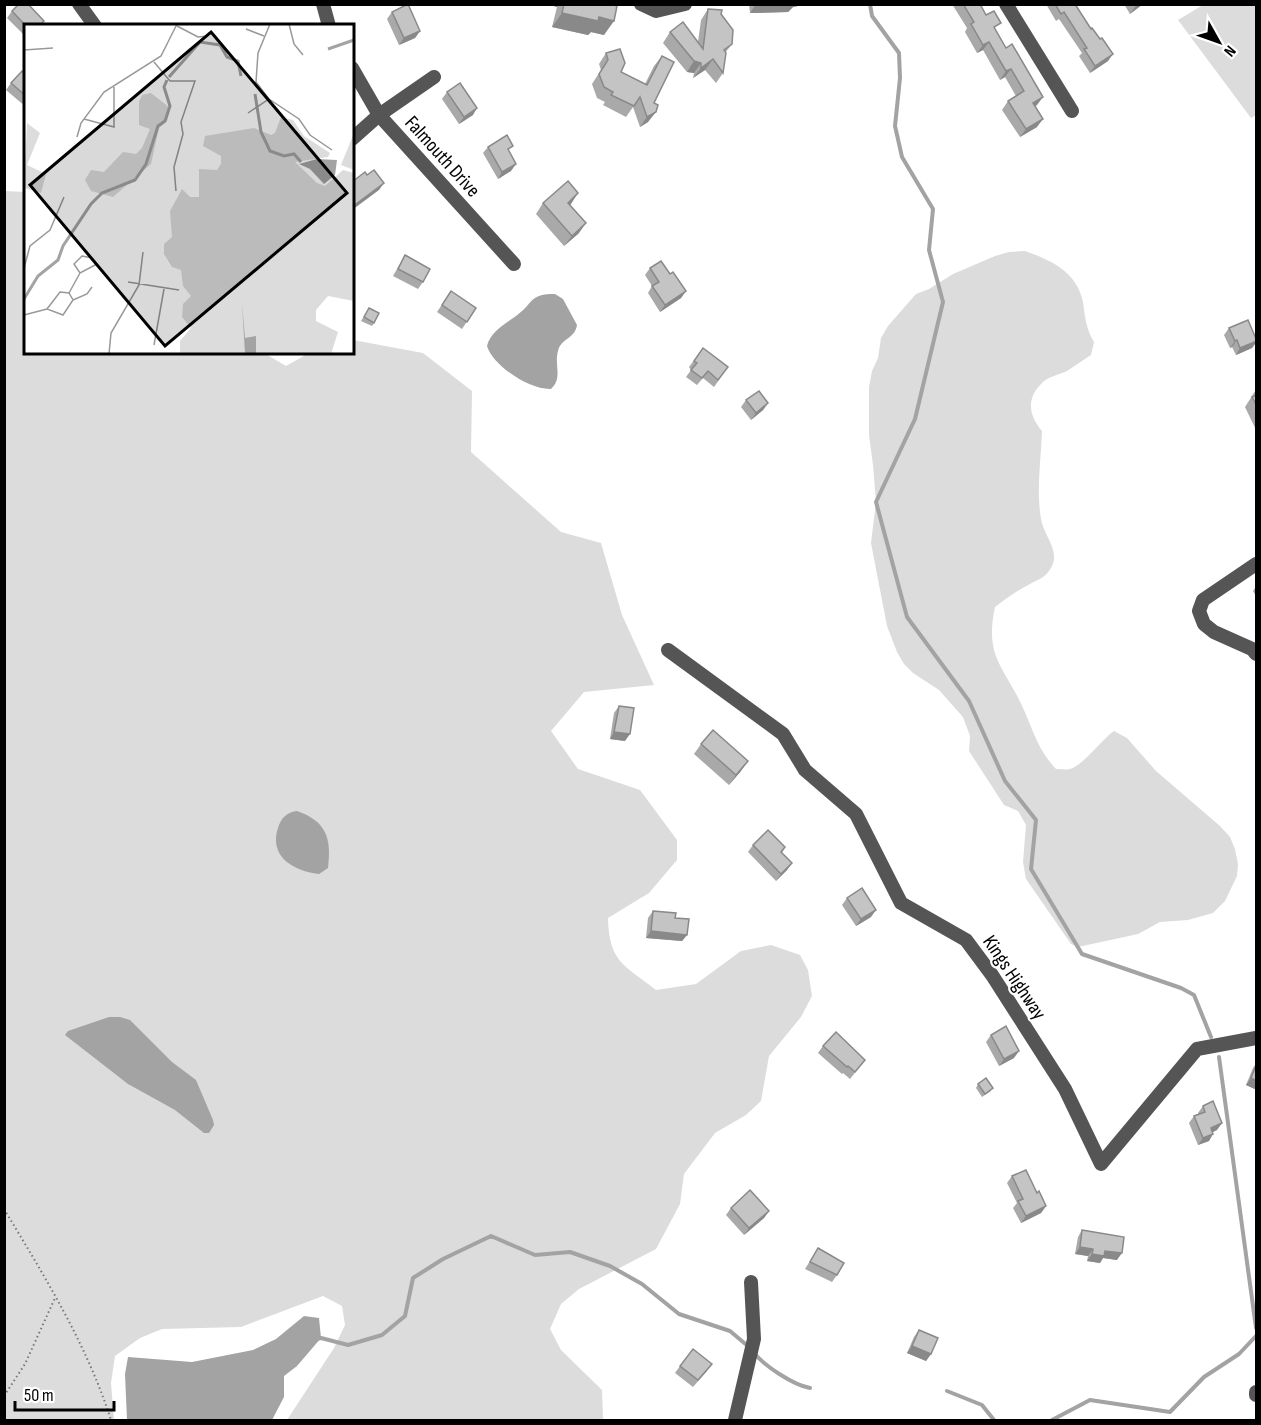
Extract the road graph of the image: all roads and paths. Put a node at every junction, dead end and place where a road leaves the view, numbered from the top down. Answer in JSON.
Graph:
{"nodes":[{"id":1,"x":79,"y":4,"type":"edge"},
{"id":2,"x":323,"y":4,"type":"edge"},
{"id":3,"x":640,"y":4,"type":"edge"},
{"id":4,"x":685,"y":4,"type":"edge"},
{"id":5,"x":1006,"y":4,"type":"edge"},
{"id":6,"x":94,"y":24,"type":"edge"},
{"id":7,"x":328,"y":24,"type":"edge"},
{"id":8,"x":354,"y":71,"type":"edge"},
{"id":9,"x":434,"y":77,"type":"dead end"},
{"id":10,"x":1072,"y":111,"type":"dead end"},
{"id":11,"x":379,"y":115,"type":"junction"},
{"id":12,"x":354,"y":137,"type":"edge"},
{"id":13,"x":514,"y":264,"type":"dead end"},
{"id":14,"x":1257,"y":564,"type":"edge"},
{"id":15,"x":668,"y":650,"type":"dead end"},
{"id":16,"x":1257,"y":654,"type":"edge"},
{"id":17,"x":1257,"y":1038,"type":"edge"},
{"id":18,"x":4,"y":1209,"type":"edge"},
{"id":19,"x":751,"y":1282,"type":"dead end"},
{"id":20,"x":56,"y":1296,"type":"junction"},
{"id":21,"x":4,"y":1396,"type":"edge"},
{"id":22,"x":111,"y":1420,"type":"edge"},
{"id":23,"x":735,"y":1420,"type":"edge"}],
"edges":[{"from":1,"to":6,"type":"street"},
{"from":2,"to":7,"type":"street"},
{"from":3,"to":4,"type":"street"},
{"from":5,"to":10,"type":"street"},
{"from":8,"to":11,"type":"street","name":"Falmouth Drive"},
{"from":9,"to":11,"type":"street"},
{"from":11,"to":12,"type":"street"},
{"from":11,"to":13,"type":"street","name":"Falmouth Drive"},
{"from":14,"to":16,"type":"street"},
{"from":15,"to":17,"type":"street","name":"Kings Highway"},
{"from":18,"to":20,"type":"path"},
{"from":19,"to":23,"type":"street"},
{"from":20,"to":21,"type":"path"},
{"from":20,"to":22,"type":"path"}]}
